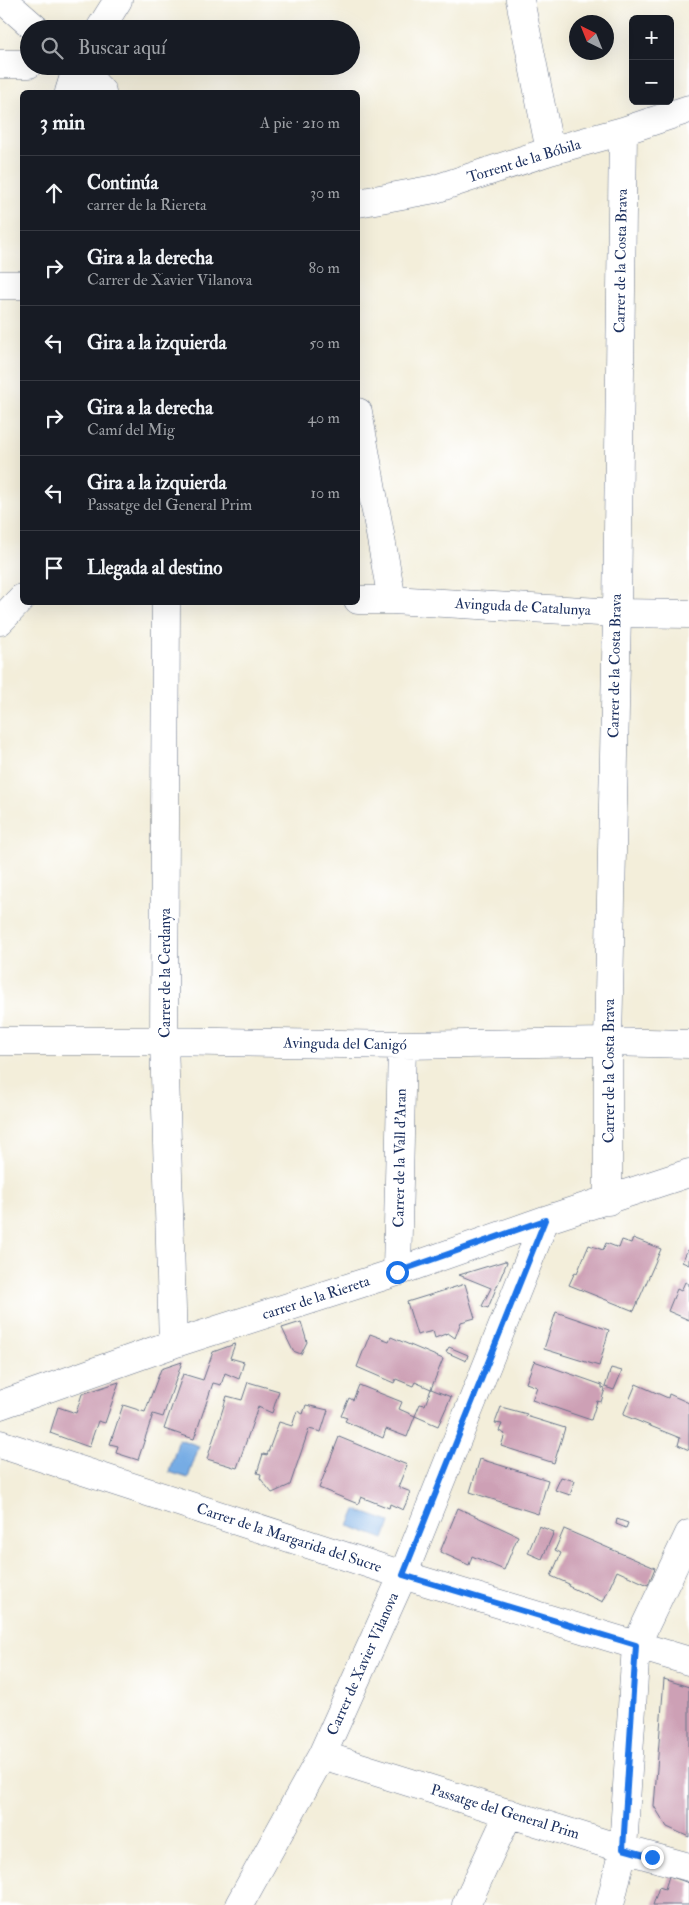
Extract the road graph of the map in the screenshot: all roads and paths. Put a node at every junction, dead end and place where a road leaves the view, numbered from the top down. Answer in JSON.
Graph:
{"nodes":[{"id":1,"x":3,"y":0,"type":"edge"},
{"id":2,"x":118,"y":0,"type":"edge"},
{"id":3,"x":520,"y":0,"type":"edge"},
{"id":4,"x":26,"y":20,"type":"edge"},
{"id":5,"x":106,"y":20,"type":"edge"},
{"id":6,"x":0,"y":64,"type":"edge"},
{"id":7,"x":20,"y":64,"type":"edge"},
{"id":8,"x":75,"y":75,"type":"edge"},
{"id":9,"x":86,"y":75,"type":"edge"},
{"id":10,"x":70,"y":90,"type":"edge"},
{"id":11,"x":100,"y":90,"type":"edge"},
{"id":12,"x":689,"y":109,"type":"edge"},
{"id":13,"x":623,"y":131,"type":"junction"},
{"id":14,"x":550,"y":151,"type":"junction"},
{"id":15,"x":360,"y":203,"type":"edge"},
{"id":16,"x":0,"y":285,"type":"edge"},
{"id":17,"x":20,"y":285,"type":"edge"},
{"id":18,"x":360,"y":423,"type":"edge"},
{"id":19,"x":20,"y":600,"type":"edge"},
{"id":20,"x":360,"y":600,"type":"edge"},
{"id":21,"x":392,"y":600,"type":"junction"},
{"id":22,"x":166,"y":605,"type":"edge"},
{"id":23,"x":617,"y":613,"type":"junction"},
{"id":24,"x":689,"y":614,"type":"edge"},
{"id":25,"x":0,"y":621,"type":"edge"},
{"id":26,"x":0,"y":1041,"type":"edge"},
{"id":27,"x":164,"y":1041,"type":"junction"},
{"id":28,"x":608,"y":1042,"type":"junction"},
{"id":29,"x":689,"y":1044,"type":"edge"},
{"id":30,"x":402,"y":1045,"type":"junction"},
{"id":31,"x":689,"y":1173,"type":"edge"},
{"id":32,"x":608,"y":1201,"type":"junction"},
{"id":33,"x":545,"y":1220,"type":"junction"},
{"id":34,"x":397,"y":1272,"type":"junction"},
{"id":35,"x":173,"y":1344,"type":"junction"},
{"id":36,"x":0,"y":1405,"type":"edge"},
{"id":37,"x":0,"y":1444,"type":"edge"},
{"id":38,"x":689,"y":1534,"type":"edge"},
{"id":39,"x":403,"y":1575,"type":"junction"},
{"id":40,"x":636,"y":1645,"type":"junction"},
{"id":41,"x":689,"y":1661,"type":"edge"},
{"id":42,"x":322,"y":1755,"type":"junction"},
{"id":43,"x":509,"y":1813,"type":"junction"},
{"id":44,"x":623,"y":1849,"type":"junction"},
{"id":45,"x":689,"y":1867,"type":"edge"},
{"id":46,"x":240,"y":1905,"type":"edge"},
{"id":47,"x":466,"y":1905,"type":"edge"},
{"id":48,"x":610,"y":1905,"type":"edge"}],
"edges":[{"from":1,"to":4,"type":"street"},
{"from":2,"to":5,"type":"street"},
{"from":3,"to":14,"type":"street"},
{"from":6,"to":7,"type":"street"},
{"from":8,"to":10,"type":"street"},
{"from":9,"to":11,"type":"street"},
{"from":12,"to":13,"type":"street","name":"Torrent de la Bóbila"},
{"from":13,"to":14,"type":"street","name":"Torrent de la Bóbila"},
{"from":13,"to":23,"type":"street","name":"Carrer de la Costa Brava"},
{"from":14,"to":15,"type":"street","name":"Torrent de la Bóbila"},
{"from":16,"to":17,"type":"street"},
{"from":18,"to":21,"type":"street"},
{"from":19,"to":25,"type":"street"},
{"from":20,"to":21,"type":"street","name":"Avinguda de Catalunya"},
{"from":21,"to":23,"type":"street","name":"Avinguda de Catalunya"},
{"from":22,"to":27,"type":"street","name":"Carrer de la Cerdanya"},
{"from":23,"to":24,"type":"street","name":"Avinguda de Catalunya"},
{"from":23,"to":28,"type":"street","name":"Carrer de la Costa Brava"},
{"from":26,"to":27,"type":"street","name":"Avinguda del Canigó"},
{"from":27,"to":30,"type":"street","name":"Avinguda del Canigó"},
{"from":27,"to":35,"type":"street","name":"Carrer de la Cerdanya"},
{"from":28,"to":29,"type":"street","name":"Avinguda del Canigó"},
{"from":28,"to":30,"type":"street","name":"Avinguda del Canigó"},
{"from":28,"to":32,"type":"street","name":"Carrer de la Costa Brava"},
{"from":30,"to":34,"type":"street","name":"Carrer de la Vall d'Aran"},
{"from":31,"to":32,"type":"street","name":"carrer de la Riereta"},
{"from":32,"to":33,"type":"street","name":"carrer de la Riereta"},
{"from":33,"to":34,"type":"street","name":"carrer de la Riereta"},
{"from":33,"to":39,"type":"street","name":"Carrer de Xavier Vilanova"},
{"from":34,"to":35,"type":"street","name":"carrer de la Riereta"},
{"from":35,"to":36,"type":"street","name":"carrer de la Riereta"},
{"from":37,"to":39,"type":"street","name":"Carrer de la Margarida del Sucre"},
{"from":38,"to":40,"type":"street"},
{"from":39,"to":40,"type":"street","name":"Carrer de la Margarida del Sucre"},
{"from":39,"to":42,"type":"street","name":"Carrer de Xavier Vilanova"},
{"from":40,"to":41,"type":"street","name":"Carrer de la Margarida del Sucre"},
{"from":40,"to":44,"type":"street"},
{"from":42,"to":43,"type":"street","name":"Passatge del General Prim"},
{"from":42,"to":46,"type":"street","name":"Carrer de Xavier Vilanova"},
{"from":43,"to":44,"type":"street","name":"Passatge del General Prim"},
{"from":43,"to":47,"type":"street"},
{"from":44,"to":45,"type":"street","name":"Passatge del General Prim"},
{"from":44,"to":48,"type":"street"}]}
